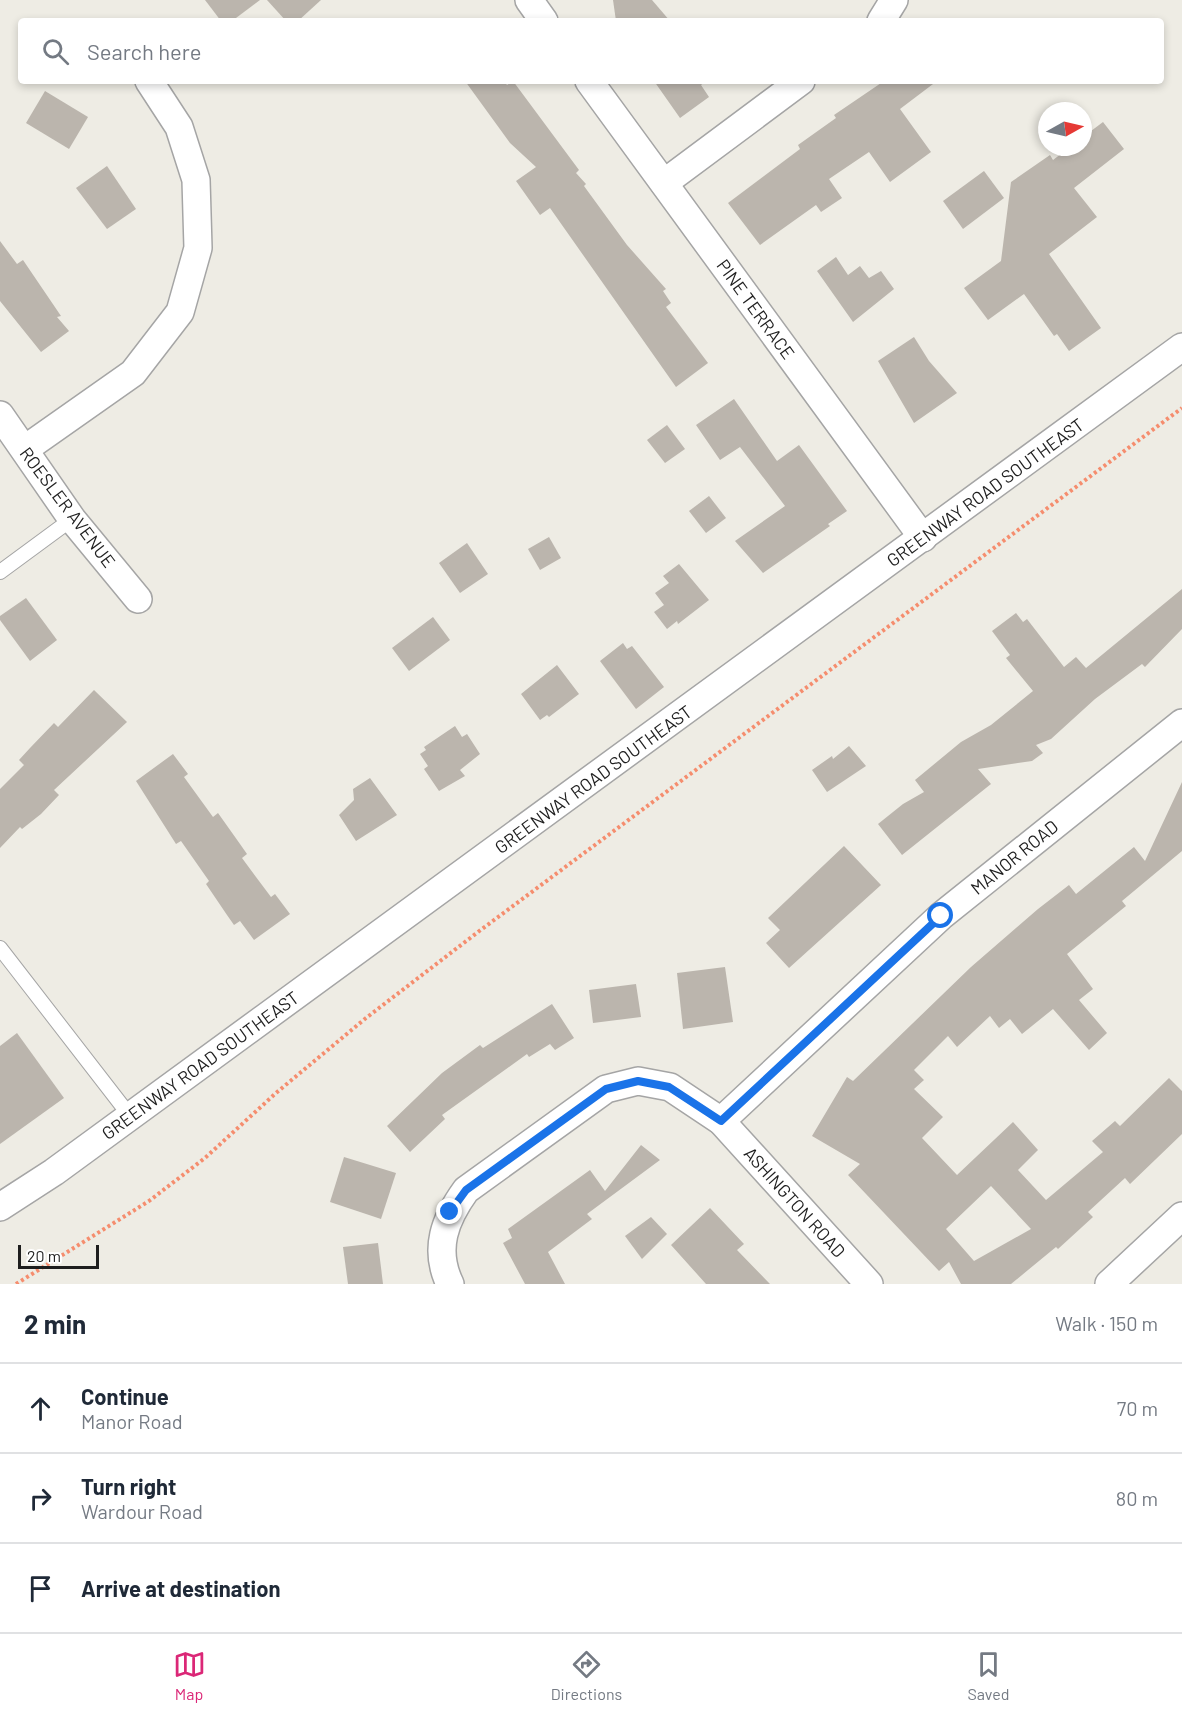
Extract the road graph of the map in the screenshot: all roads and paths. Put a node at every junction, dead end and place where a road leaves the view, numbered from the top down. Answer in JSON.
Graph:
{"nodes":[{"id":1,"x":529,"y":0,"type":"edge"},
{"id":2,"x":894,"y":0,"type":"edge"},
{"id":3,"x":542,"y":18,"type":"edge"},
{"id":4,"x":883,"y":18,"type":"edge"},
{"id":5,"x":151,"y":84,"type":"edge"},
{"id":6,"x":591,"y":84,"type":"edge"},
{"id":7,"x":797,"y":84,"type":"edge"},
{"id":8,"x":664,"y":183,"type":"junction"},
{"id":9,"x":1182,"y":347,"type":"edge"},
{"id":10,"x":1182,"y":408,"type":"edge"},
{"id":11,"x":0,"y":415,"type":"edge"},
{"id":12,"x":25,"y":449,"type":"junction"},
{"id":13,"x":72,"y":519,"type":"junction"},
{"id":14,"x":923,"y":538,"type":"junction"},
{"id":15,"x":0,"y":572,"type":"edge"},
{"id":16,"x":138,"y":598,"type":"dead end"},
{"id":17,"x":1182,"y":723,"type":"edge"},
{"id":18,"x":0,"y":948,"type":"edge"},
{"id":19,"x":130,"y":1116,"type":"junction"},
{"id":20,"x":721,"y":1121,"type":"junction"},
{"id":21,"x":0,"y":1207,"type":"edge"},
{"id":22,"x":1182,"y":1216,"type":"edge"},
{"id":23,"x":16,"y":1284,"type":"edge"},
{"id":24,"x":450,"y":1284,"type":"edge"},
{"id":25,"x":869,"y":1284,"type":"edge"},
{"id":26,"x":1109,"y":1284,"type":"edge"}],
"edges":[{"from":1,"to":3,"type":"street"},
{"from":2,"to":4,"type":"street"},
{"from":5,"to":12,"type":"street"},
{"from":6,"to":8,"type":"street","name":"PINE TERRACE"},
{"from":7,"to":8,"type":"street"},
{"from":8,"to":14,"type":"street","name":"PINE TERRACE"},
{"from":9,"to":14,"type":"street","name":"GREENWAY ROAD SOUTHEAST"},
{"from":10,"to":23,"type":"path"},
{"from":11,"to":12,"type":"street","name":"ROESLER AVENUE"},
{"from":12,"to":13,"type":"street","name":"ROESLER AVENUE"},
{"from":13,"to":15,"type":"lane"},
{"from":13,"to":16,"type":"street","name":"ROESLER AVENUE"},
{"from":14,"to":19,"type":"street","name":"GREENWAY ROAD SOUTHEAST"},
{"from":17,"to":20,"type":"street","name":"MANOR ROAD"},
{"from":18,"to":19,"type":"lane"},
{"from":19,"to":21,"type":"street","name":"GREENWAY ROAD SOUTHEAST"},
{"from":20,"to":24,"type":"street","name":"ASHINGTON ROAD"},
{"from":20,"to":25,"type":"street","name":"ASHINGTON ROAD"},
{"from":22,"to":26,"type":"street"}]}
